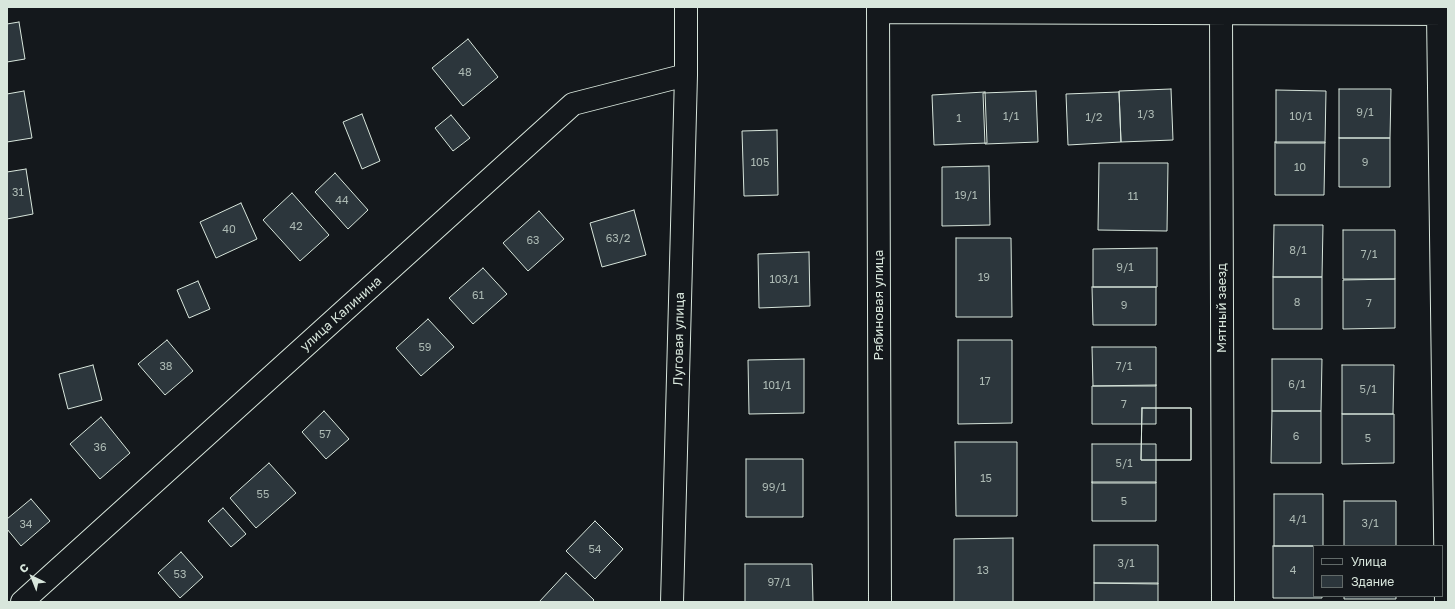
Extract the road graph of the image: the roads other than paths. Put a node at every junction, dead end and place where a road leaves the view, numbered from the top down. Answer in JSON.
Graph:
{"nodes":[{"id":1,"x":686,"y":7,"type":"edge"},
{"id":2,"x":878,"y":10,"type":"edge"},
{"id":3,"x":1221,"y":13,"type":"junction"},
{"id":4,"x":1443,"y":14,"type":"edge"},
{"id":5,"x":686,"y":75,"type":"junction"},
{"id":6,"x":22,"y":602,"type":"edge"},
{"id":7,"x":672,"y":602,"type":"edge"},
{"id":8,"x":880,"y":602,"type":"edge"},
{"id":9,"x":1223,"y":602,"type":"edge"},
{"id":10,"x":1446,"y":602,"type":"edge"}],
"edges":[{"from":1,"to":5,"type":"street","name":"Луговая улица"},
{"from":2,"to":3,"type":"street"},
{"from":2,"to":8,"type":"street","name":"Рябиновая улица"},
{"from":3,"to":4,"type":"street"},
{"from":3,"to":9,"type":"street","name":"Мятный заезд"},
{"from":4,"to":10,"type":"street"},
{"from":5,"to":6,"type":"street","name":"улица Калинина"},
{"from":5,"to":7,"type":"street","name":"Луговая улица"}]}
